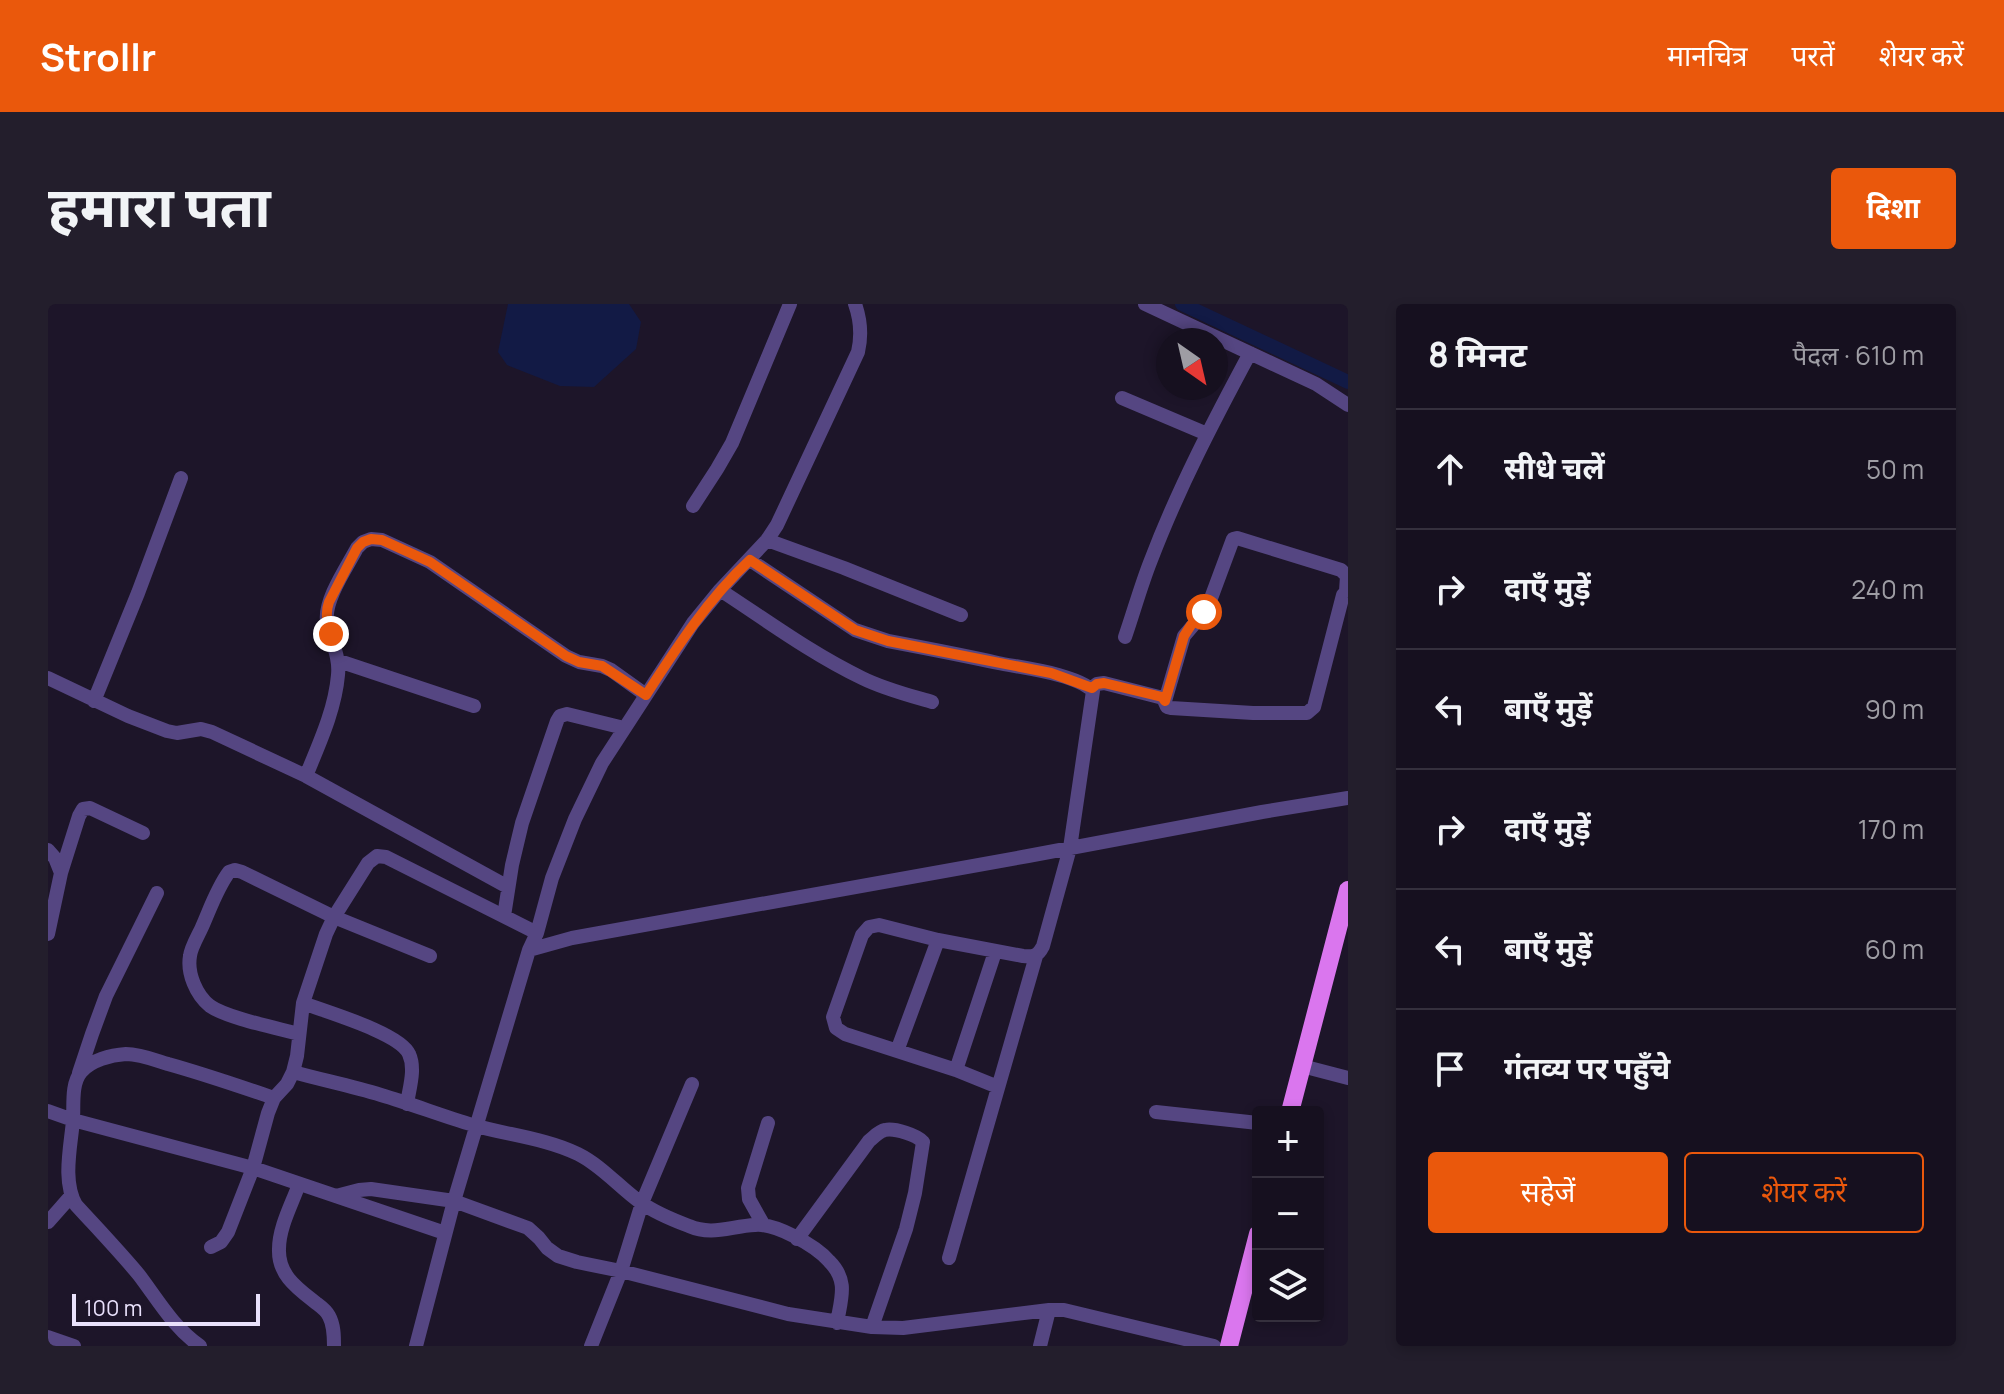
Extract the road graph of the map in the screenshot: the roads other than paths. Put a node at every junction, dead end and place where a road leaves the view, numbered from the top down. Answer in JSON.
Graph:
{"nodes":[{"id":1,"x":790,"y":304,"type":"edge"},
{"id":2,"x":855,"y":304,"type":"edge"},
{"id":3,"x":1145,"y":304,"type":"edge"},
{"id":4,"x":1250,"y":353,"type":"junction"},
{"id":5,"x":1122,"y":398,"type":"dead end"},
{"id":6,"x":1348,"y":405,"type":"edge"},
{"id":7,"x":1207,"y":434,"type":"junction"},
{"id":8,"x":181,"y":478,"type":"dead end"},
{"id":9,"x":693,"y":506,"type":"dead end"},
{"id":10,"x":767,"y":540,"type":"junction"},
{"id":11,"x":750,"y":560,"type":"junction"},
{"id":12,"x":720,"y":590,"type":"junction"},
{"id":13,"x":1347,"y":591,"type":"edge"},
{"id":14,"x":961,"y":615,"type":"dead end"},
{"id":15,"x":1125,"y":637,"type":"dead end"},
{"id":16,"x":339,"y":661,"type":"junction"},
{"id":17,"x":48,"y":678,"type":"edge"},
{"id":18,"x":1092,"y":688,"type":"junction"},
{"id":19,"x":646,"y":695,"type":"junction"},
{"id":20,"x":94,"y":701,"type":"junction"},
{"id":21,"x":1165,"y":701,"type":"junction"},
{"id":22,"x":932,"y":702,"type":"dead end"},
{"id":23,"x":474,"y":706,"type":"dead end"},
{"id":24,"x":624,"y":728,"type":"junction"},
{"id":25,"x":306,"y":776,"type":"junction"},
{"id":26,"x":1348,"y":798,"type":"edge"},
{"id":27,"x":143,"y":833,"type":"dead end"},
{"id":28,"x":1070,"y":848,"type":"junction"},
{"id":29,"x":48,"y":850,"type":"edge"},
{"id":30,"x":61,"y":873,"type":"junction"},
{"id":31,"x":508,"y":887,"type":"junction"},
{"id":32,"x":1348,"y":890,"type":"edge"},
{"id":33,"x":157,"y":893,"type":"dead end"},
{"id":34,"x":504,"y":916,"type":"junction"},
{"id":35,"x":334,"y":917,"type":"junction"},
{"id":36,"x":537,"y":933,"type":"junction"},
{"id":37,"x":48,"y":934,"type":"edge"},
{"id":38,"x":938,"y":940,"type":"junction"},
{"id":39,"x":529,"y":950,"type":"junction"},
{"id":40,"x":995,"y":952,"type":"junction"},
{"id":41,"x":430,"y":956,"type":"dead end"},
{"id":42,"x":1036,"y":956,"type":"junction"},
{"id":43,"x":303,"y":1003,"type":"junction"},
{"id":44,"x":299,"y":1034,"type":"junction"},
{"id":45,"x":897,"y":1051,"type":"junction"},
{"id":46,"x":1302,"y":1066,"type":"junction"},
{"id":47,"x":956,"y":1070,"type":"junction"},
{"id":48,"x":293,"y":1072,"type":"junction"},
{"id":49,"x":79,"y":1073,"type":"junction"},
{"id":50,"x":1348,"y":1078,"type":"edge"},
{"id":51,"x":692,"y":1084,"type":"dead end"},
{"id":52,"x":998,"y":1087,"type":"junction"},
{"id":53,"x":274,"y":1098,"type":"junction"},
{"id":54,"x":407,"y":1104,"type":"junction"},
{"id":55,"x":1292,"y":1106,"type":"edge"},
{"id":56,"x":48,"y":1111,"type":"edge"},
{"id":57,"x":1156,"y":1112,"type":"dead end"},
{"id":58,"x":73,"y":1120,"type":"junction"},
{"id":59,"x":1252,"y":1122,"type":"edge"},
{"id":60,"x":768,"y":1123,"type":"dead end"},
{"id":61,"x":476,"y":1126,"type":"junction"},
{"id":62,"x":253,"y":1168,"type":"junction"},
{"id":63,"x":299,"y":1184,"type":"junction"},
{"id":64,"x":71,"y":1196,"type":"junction"},
{"id":65,"x":336,"y":1196,"type":"junction"},
{"id":66,"x":454,"y":1201,"type":"junction"},
{"id":67,"x":642,"y":1203,"type":"junction"},
{"id":68,"x":48,"y":1222,"type":"edge"},
{"id":69,"x":763,"y":1224,"type":"junction"},
{"id":70,"x":445,"y":1233,"type":"junction"},
{"id":71,"x":797,"y":1239,"type":"junction"},
{"id":72,"x":211,"y":1247,"type":"dead end"},
{"id":73,"x":1254,"y":1250,"type":"edge"},
{"id":74,"x":949,"y":1258,"type":"dead end"},
{"id":75,"x":621,"y":1271,"type":"junction"},
{"id":76,"x":1049,"y":1310,"type":"junction"},
{"id":77,"x":837,"y":1323,"type":"junction"},
{"id":78,"x":872,"y":1327,"type":"junction"},
{"id":79,"x":48,"y":1337,"type":"edge"},
{"id":80,"x":74,"y":1346,"type":"edge"},
{"id":81,"x":200,"y":1346,"type":"edge"},
{"id":82,"x":334,"y":1346,"type":"edge"},
{"id":83,"x":416,"y":1346,"type":"edge"},
{"id":84,"x":591,"y":1346,"type":"edge"},
{"id":85,"x":1040,"y":1346,"type":"edge"},
{"id":86,"x":1214,"y":1346,"type":"edge"},
{"id":87,"x":1229,"y":1346,"type":"edge"}],
"edges":[{"from":1,"to":9,"type":"street"},
{"from":2,"to":10,"type":"street"},
{"from":3,"to":4,"type":"street"},
{"from":4,"to":6,"type":"street"},
{"from":4,"to":7,"type":"street"},
{"from":5,"to":7,"type":"street"},
{"from":7,"to":15,"type":"street"},
{"from":8,"to":20,"type":"street"},
{"from":10,"to":11,"type":"street"},
{"from":10,"to":14,"type":"street"},
{"from":11,"to":12,"type":"street"},
{"from":11,"to":18,"type":"street"},
{"from":12,"to":19,"type":"street"},
{"from":12,"to":22,"type":"street"},
{"from":13,"to":21,"type":"street"},
{"from":13,"to":21,"type":"street"},
{"from":16,"to":19,"type":"street"},
{"from":16,"to":23,"type":"street"},
{"from":16,"to":25,"type":"street"},
{"from":17,"to":20,"type":"street"},
{"from":18,"to":21,"type":"street"},
{"from":18,"to":28,"type":"street"},
{"from":19,"to":24,"type":"street"},
{"from":20,"to":25,"type":"street"},
{"from":24,"to":31,"type":"street"},
{"from":24,"to":36,"type":"street"},
{"from":25,"to":31,"type":"street"},
{"from":26,"to":28,"type":"street"},
{"from":27,"to":30,"type":"street"},
{"from":28,"to":39,"type":"street"},
{"from":28,"to":42,"type":"street"},
{"from":29,"to":30,"type":"street"},
{"from":30,"to":37,"type":"street"},
{"from":31,"to":34,"type":"street"},
{"from":32,"to":46,"type":"main road"},
{"from":33,"to":49,"type":"street"},
{"from":34,"to":35,"type":"street"},
{"from":34,"to":36,"type":"street"},
{"from":35,"to":41,"type":"street"},
{"from":35,"to":43,"type":"street"},
{"from":35,"to":44,"type":"street"},
{"from":36,"to":39,"type":"street"},
{"from":38,"to":40,"type":"street"},
{"from":38,"to":45,"type":"street"},
{"from":38,"to":45,"type":"street"},
{"from":39,"to":61,"type":"street"},
{"from":40,"to":42,"type":"street"},
{"from":40,"to":47,"type":"street"},
{"from":42,"to":52,"type":"street"},
{"from":43,"to":44,"type":"street"},
{"from":43,"to":54,"type":"street"},
{"from":44,"to":48,"type":"street"},
{"from":45,"to":47,"type":"street"},
{"from":46,"to":50,"type":"street"},
{"from":46,"to":55,"type":"main road"},
{"from":47,"to":52,"type":"street"},
{"from":48,"to":53,"type":"street"},
{"from":48,"to":54,"type":"street"},
{"from":49,"to":53,"type":"street"},
{"from":49,"to":58,"type":"street"},
{"from":51,"to":67,"type":"street"},
{"from":52,"to":74,"type":"street"},
{"from":53,"to":62,"type":"street"},
{"from":54,"to":61,"type":"street"},
{"from":56,"to":58,"type":"street"},
{"from":57,"to":59,"type":"street"},
{"from":58,"to":62,"type":"street"},
{"from":58,"to":64,"type":"street"},
{"from":60,"to":69,"type":"street"},
{"from":61,"to":66,"type":"street"},
{"from":61,"to":67,"type":"street"},
{"from":62,"to":63,"type":"street"},
{"from":62,"to":72,"type":"street"},
{"from":63,"to":65,"type":"street"},
{"from":63,"to":82,"type":"street"},
{"from":64,"to":68,"type":"street"},
{"from":64,"to":81,"type":"street"},
{"from":65,"to":66,"type":"street"},
{"from":65,"to":70,"type":"street"},
{"from":66,"to":70,"type":"street"},
{"from":66,"to":75,"type":"street"},
{"from":67,"to":69,"type":"street"},
{"from":67,"to":75,"type":"street"},
{"from":69,"to":71,"type":"street"},
{"from":70,"to":83,"type":"street"},
{"from":71,"to":77,"type":"street"},
{"from":71,"to":78,"type":"street"},
{"from":73,"to":87,"type":"main road"},
{"from":75,"to":77,"type":"street"},
{"from":75,"to":84,"type":"street"},
{"from":76,"to":78,"type":"street"},
{"from":76,"to":85,"type":"street"},
{"from":76,"to":86,"type":"street"},
{"from":77,"to":78,"type":"street"},
{"from":79,"to":80,"type":"street"}]}
